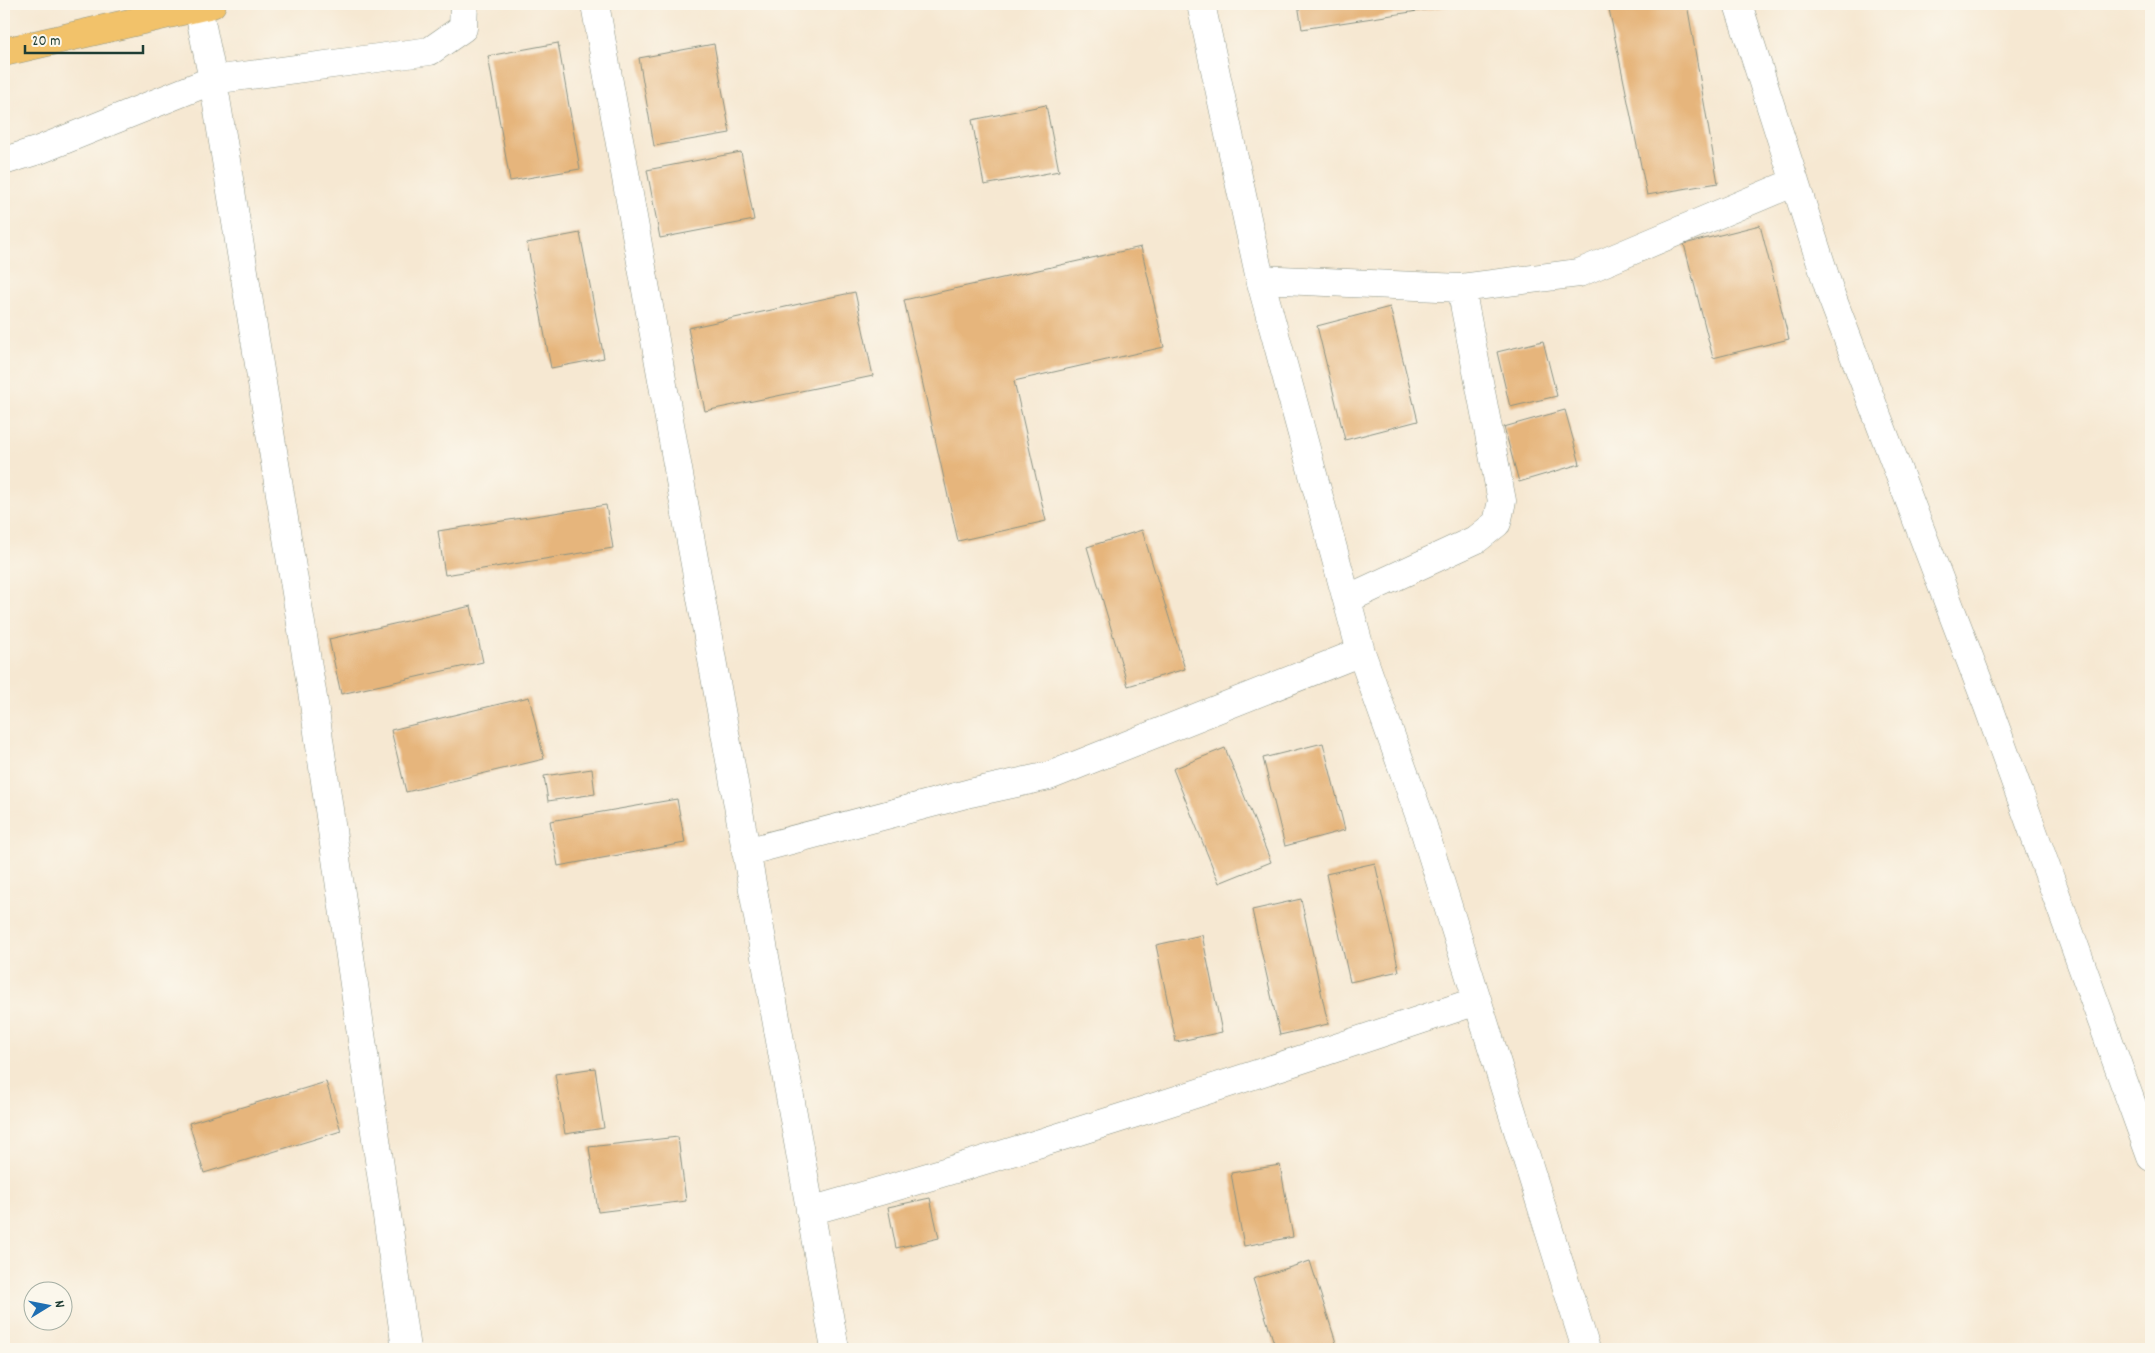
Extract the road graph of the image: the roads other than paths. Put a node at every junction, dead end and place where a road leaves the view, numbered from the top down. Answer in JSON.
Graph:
{"nodes":[{"id":1,"x":464,"y":4,"type":"edge"},
{"id":2,"x":596,"y":4,"type":"edge"},
{"id":3,"x":1201,"y":4,"type":"edge"},
{"id":4,"x":1738,"y":4,"type":"edge"},
{"id":5,"x":205,"y":5,"type":"edge"},
{"id":6,"x":4,"y":52,"type":"edge"},
{"id":7,"x":213,"y":80,"type":"junction"},
{"id":8,"x":4,"y":162,"type":"edge"},
{"id":9,"x":1795,"y":182,"type":"junction"},
{"id":10,"x":1260,"y":279,"type":"junction"},
{"id":11,"x":1461,"y":288,"type":"junction"},
{"id":12,"x":1347,"y":599,"type":"junction"},
{"id":13,"x":1361,"y":652,"type":"junction"},
{"id":14,"x":746,"y":852,"type":"junction"},
{"id":15,"x":1477,"y":1001,"type":"junction"},
{"id":16,"x":2151,"y":1157,"type":"edge"},
{"id":17,"x":810,"y":1211,"type":"junction"},
{"id":18,"x":406,"y":1349,"type":"edge"},
{"id":19,"x":835,"y":1349,"type":"edge"},
{"id":20,"x":1586,"y":1349,"type":"edge"}],
"edges":[{"from":1,"to":7,"type":"street"},
{"from":2,"to":14,"type":"street"},
{"from":3,"to":10,"type":"street"},
{"from":4,"to":9,"type":"street"},
{"from":5,"to":6,"type":"highway"},
{"from":5,"to":7,"type":"street"},
{"from":7,"to":8,"type":"street"},
{"from":7,"to":18,"type":"street"},
{"from":9,"to":11,"type":"street"},
{"from":9,"to":16,"type":"street"},
{"from":10,"to":11,"type":"street"},
{"from":10,"to":12,"type":"street"},
{"from":11,"to":12,"type":"street"},
{"from":12,"to":13,"type":"street"},
{"from":13,"to":14,"type":"street"},
{"from":13,"to":15,"type":"street"},
{"from":14,"to":17,"type":"street"},
{"from":15,"to":17,"type":"street"},
{"from":15,"to":20,"type":"street"},
{"from":17,"to":19,"type":"street"}]}
